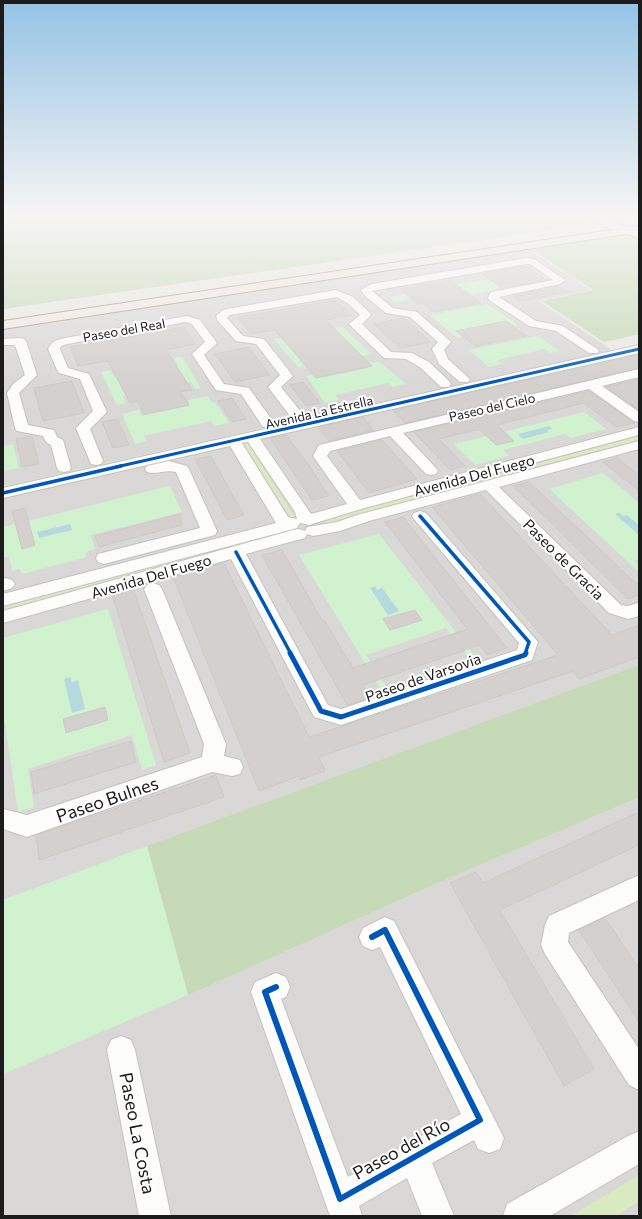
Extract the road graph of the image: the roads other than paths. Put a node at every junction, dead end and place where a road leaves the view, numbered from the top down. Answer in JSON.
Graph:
{"nodes":[{"id":1,"x":324,"y":273,"type":"edge"},
{"id":2,"x":346,"y":273,"type":"edge"},
{"id":3,"x":452,"y":273,"type":"edge"},
{"id":4,"x":549,"y":273,"type":"edge"},
{"id":5,"x":3,"y":318,"type":"edge"},
{"id":6,"x":3,"y":325,"type":"edge"},
{"id":7,"x":639,"y":341,"type":"edge"},
{"id":8,"x":3,"y":342,"type":"edge"},
{"id":9,"x":590,"y":349,"type":"junction"},
{"id":10,"x":639,"y":349,"type":"edge"},
{"id":11,"x":540,"y":367,"type":"junction"},
{"id":12,"x":517,"y":372,"type":"junction"},
{"id":13,"x":639,"y":373,"type":"edge"},
{"id":14,"x":461,"y":376,"type":"junction"},
{"id":15,"x":442,"y":381,"type":"junction"},
{"id":16,"x":591,"y":384,"type":"junction"},
{"id":17,"x":378,"y":404,"type":"junction"},
{"id":18,"x":296,"y":414,"type":"junction"},
{"id":19,"x":639,"y":418,"type":"edge"},
{"id":20,"x":266,"y":420,"type":"junction"},
{"id":21,"x":393,"y":431,"type":"junction"},
{"id":22,"x":639,"y":431,"type":"edge"},
{"id":23,"x":252,"y":437,"type":"junction"},
{"id":24,"x":214,"y":440,"type":"junction"},
{"id":25,"x":234,"y":441,"type":"junction"},
{"id":26,"x":638,"y":454,"type":"edge"},
{"id":27,"x":95,"y":459,"type":"junction"},
{"id":28,"x":64,"y":465,"type":"junction"},
{"id":29,"x":431,"y":471,"type":"dead end"},
{"id":30,"x":3,"y":482,"type":"edge"},
{"id":31,"x":492,"y":488,"type":"junction"},
{"id":32,"x":3,"y":493,"type":"edge"},
{"id":33,"x":3,"y":503,"type":"edge"},
{"id":34,"x":354,"y":503,"type":"junction"},
{"id":35,"x":420,"y":516,"type":"dead end"},
{"id":36,"x":301,"y":525,"type":"junction"},
{"id":37,"x":238,"y":556,"type":"junction"},
{"id":38,"x":104,"y":558,"type":"dead end"},
{"id":39,"x":153,"y":589,"type":"dead end"},
{"id":40,"x":4,"y":590,"type":"edge"},
{"id":41,"x":639,"y":609,"type":"edge"},
{"id":42,"x":3,"y":617,"type":"edge"},
{"id":43,"x":3,"y":819,"type":"edge"},
{"id":44,"x":639,"y":887,"type":"edge"},
{"id":45,"x":372,"y":937,"type":"dead end"},
{"id":46,"x":276,"y":987,"type":"dead end"},
{"id":47,"x":121,"y":1050,"type":"dead end"},
{"id":48,"x":639,"y":1075,"type":"edge"},
{"id":49,"x":639,"y":1147,"type":"edge"},
{"id":50,"x":414,"y":1156,"type":"junction"},
{"id":51,"x":343,"y":1207,"type":"edge"},
{"id":52,"x":436,"y":1211,"type":"edge"},
{"id":53,"x":155,"y":1216,"type":"edge"},
{"id":54,"x":519,"y":1216,"type":"edge"}],
"edges":[{"from":1,"to":5,"type":"main road"},
{"from":2,"to":6,"type":"main road"},
{"from":3,"to":14,"type":"street"},
{"from":4,"to":9,"type":"street"},
{"from":7,"to":9,"type":"street","name":"Avenida La Estrella"},
{"from":8,"to":28,"type":"street"},
{"from":9,"to":11,"type":"street","name":"Avenida La Estrella"},
{"from":10,"to":11,"type":"street","name":"Avenida La Estrella"},
{"from":11,"to":12,"type":"street","name":"Avenida La Estrella"},
{"from":12,"to":14,"type":"street","name":"Avenida La Estrella"},
{"from":12,"to":17,"type":"street","name":"Avenida La Estrella"},
{"from":13,"to":16,"type":"street","name":"Paseo del Cielo"},
{"from":14,"to":15,"type":"street","name":"Avenida La Estrella"},
{"from":15,"to":17,"type":"street","name":"Avenida La Estrella"},
{"from":15,"to":18,"type":"street"},
{"from":16,"to":19,"type":"street"},
{"from":16,"to":21,"type":"street","name":"Paseo del Cielo"},
{"from":17,"to":18,"type":"street","name":"Avenida La Estrella"},
{"from":17,"to":23,"type":"street","name":"Avenida La Estrella"},
{"from":18,"to":20,"type":"street","name":"Avenida La Estrella"},
{"from":20,"to":24,"type":"street","name":"Avenida La Estrella"},
{"from":20,"to":27,"type":"street","name":"Paseo del Real"},
{"from":21,"to":29,"type":"street"},
{"from":21,"to":34,"type":"street","name":"Paseo del Cielo"},
{"from":22,"to":34,"type":"street","name":"Avenida Del Fuego"},
{"from":23,"to":25,"type":"street","name":"Avenida La Estrella"},
{"from":23,"to":36,"type":"street"},
{"from":24,"to":25,"type":"street","name":"Avenida La Estrella"},
{"from":24,"to":27,"type":"street","name":"Avenida La Estrella"},
{"from":24,"to":32,"type":"street","name":"Avenida La Estrella"},
{"from":25,"to":36,"type":"street"},
{"from":26,"to":31,"type":"street","name":"Avenida Del Fuego"},
{"from":27,"to":28,"type":"street","name":"Avenida La Estrella"},
{"from":28,"to":30,"type":"street","name":"Avenida La Estrella"},
{"from":31,"to":36,"type":"street","name":"Avenida Del Fuego"},
{"from":31,"to":41,"type":"street","name":"Paseo de Gracia"},
{"from":33,"to":38,"type":"street"},
{"from":34,"to":36,"type":"street","name":"Avenida Del Fuego"},
{"from":35,"to":37,"type":"street","name":"Paseo de Varsovia"},
{"from":36,"to":37,"type":"street","name":"Avenida Del Fuego"},
{"from":36,"to":40,"type":"street","name":"Avenida Del Fuego"},
{"from":37,"to":42,"type":"street","name":"Avenida Del Fuego"},
{"from":39,"to":43,"type":"street","name":"Paseo Bulnes"},
{"from":44,"to":48,"type":"street"},
{"from":45,"to":50,"type":"street","name":"Paseo del Río"},
{"from":46,"to":51,"type":"street","name":"Paseo del Río"},
{"from":47,"to":53,"type":"street","name":"Paseo La Costa"},
{"from":49,"to":54,"type":"street"},
{"from":50,"to":51,"type":"street","name":"Paseo del Río"},
{"from":50,"to":52,"type":"street","name":"Paseo del Río"}]}
